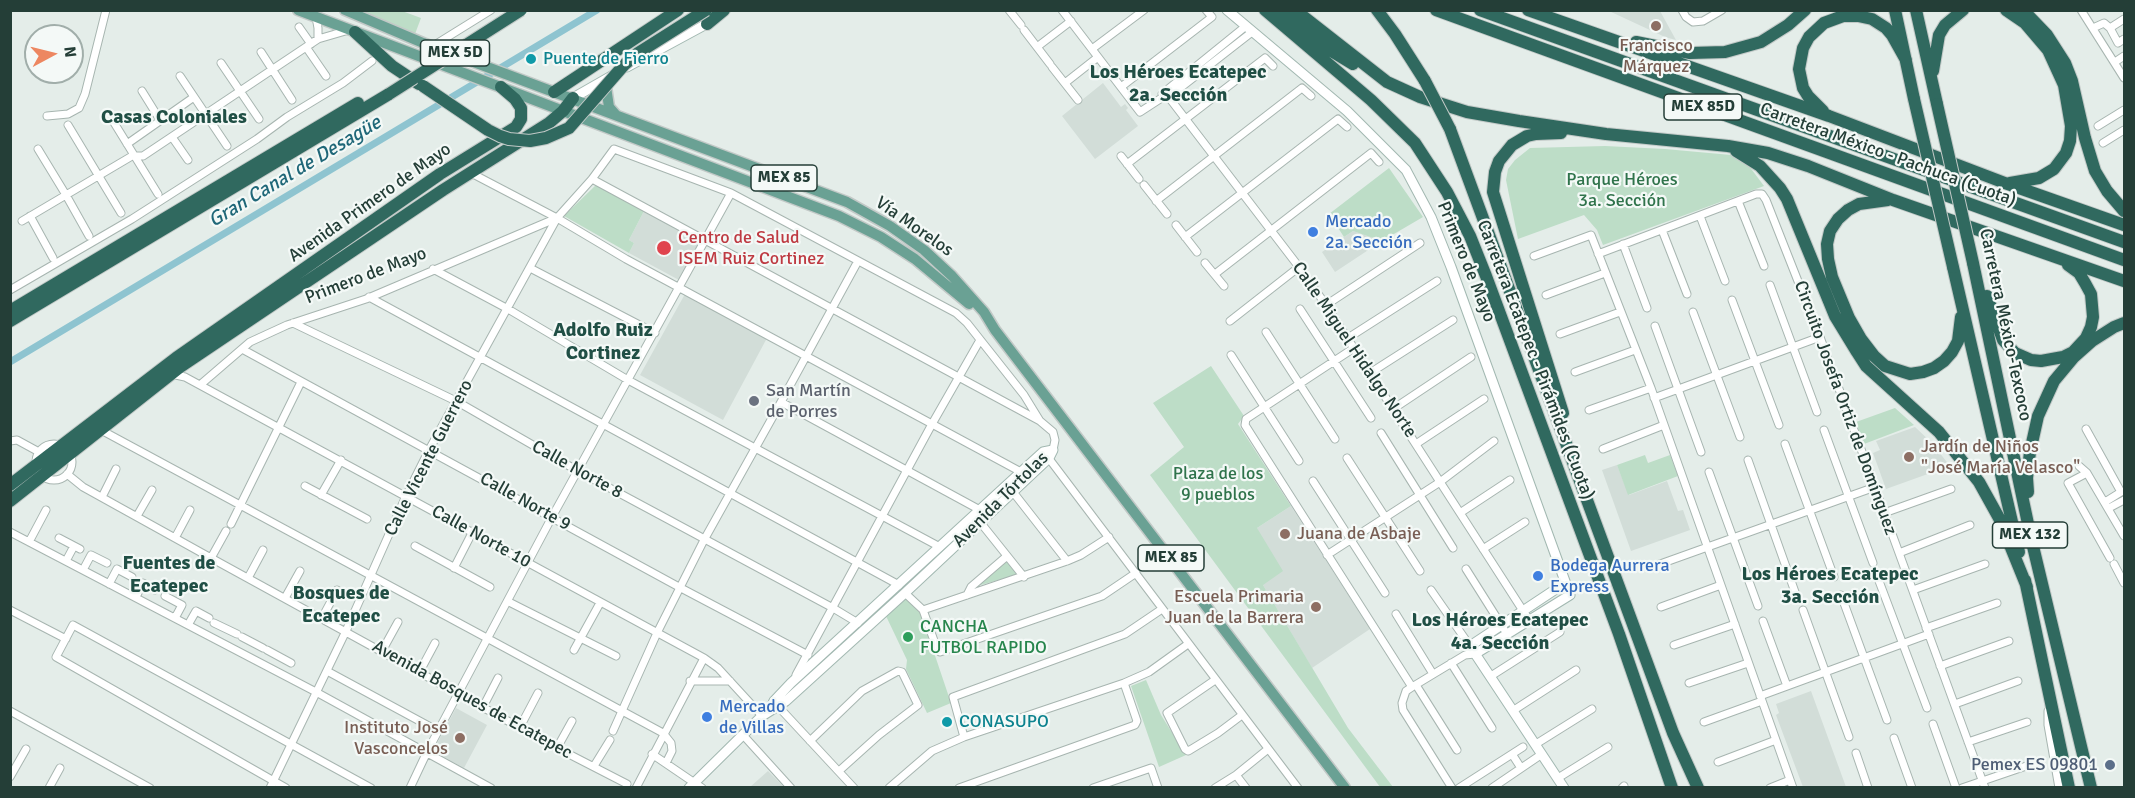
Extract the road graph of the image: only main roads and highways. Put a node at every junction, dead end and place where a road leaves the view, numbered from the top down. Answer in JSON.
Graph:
{"nodes":[{"id":1,"x":298,"y":10,"type":"edge"},
{"id":2,"x":345,"y":10,"type":"edge"},
{"id":3,"x":507,"y":10,"type":"edge"},
{"id":4,"x":521,"y":10,"type":"edge"},
{"id":5,"x":680,"y":10,"type":"edge"},
{"id":6,"x":706,"y":10,"type":"edge"},
{"id":7,"x":724,"y":10,"type":"edge"},
{"id":8,"x":730,"y":10,"type":"edge"},
{"id":9,"x":1227,"y":10,"type":"edge"},
{"id":10,"x":1265,"y":10,"type":"edge"},
{"id":11,"x":1279,"y":10,"type":"edge"},
{"id":12,"x":1295,"y":10,"type":"edge"},
{"id":13,"x":1377,"y":10,"type":"edge"},
{"id":14,"x":1436,"y":10,"type":"edge"},
{"id":15,"x":1480,"y":10,"type":"edge"},
{"id":16,"x":1528,"y":10,"type":"edge"},
{"id":17,"x":1805,"y":10,"type":"edge"},
{"id":18,"x":1895,"y":10,"type":"edge"},
{"id":19,"x":1916,"y":10,"type":"edge"},
{"id":20,"x":1963,"y":10,"type":"edge"},
{"id":21,"x":2006,"y":10,"type":"edge"},
{"id":22,"x":2023,"y":10,"type":"edge"},
{"id":23,"x":703,"y":26,"type":"junction"},
{"id":24,"x":1584,"y":30,"type":"junction"},
{"id":25,"x":352,"y":31,"type":"junction"},
{"id":26,"x":1906,"y":60,"type":"junction"},
{"id":27,"x":614,"y":74,"type":"junction"},
{"id":28,"x":1932,"y":81,"type":"junction"},
{"id":29,"x":1386,"y":82,"type":"junction"},
{"id":30,"x":501,"y":87,"type":"joint"},
{"id":31,"x":387,"y":91,"type":"junction"},
{"id":32,"x":554,"y":92,"type":"junction"},
{"id":33,"x":520,"y":97,"type":"junction"},
{"id":34,"x":573,"y":98,"type":"junction"},
{"id":35,"x":563,"y":111,"type":"junction"},
{"id":36,"x":1829,"y":116,"type":"junction"},
{"id":37,"x":618,"y":117,"type":"junction"},
{"id":38,"x":1606,"y":134,"type":"junction"},
{"id":39,"x":1728,"y":146,"type":"junction"},
{"id":40,"x":2005,"y":183,"type":"junction"},
{"id":41,"x":1893,"y":200,"type":"junction"},
{"id":42,"x":2124,"y":211,"type":"edge"},
{"id":43,"x":2124,"y":225,"type":"edge"},
{"id":44,"x":2124,"y":243,"type":"edge"},
{"id":45,"x":2060,"y":259,"type":"junction"},
{"id":46,"x":2124,"y":260,"type":"edge"},
{"id":47,"x":1977,"y":281,"type":"junction"},
{"id":48,"x":2124,"y":281,"type":"edge"},
{"id":49,"x":1960,"y":298,"type":"junction"},
{"id":50,"x":10,"y":311,"type":"edge"},
{"id":51,"x":10,"y":321,"type":"edge"},
{"id":52,"x":2124,"y":323,"type":"edge"},
{"id":53,"x":995,"y":330,"type":"junction"},
{"id":54,"x":208,"y":343,"type":"junction"},
{"id":55,"x":175,"y":369,"type":"junction"},
{"id":56,"x":66,"y":450,"type":"junction"},
{"id":57,"x":1573,"y":461,"type":"junction"},
{"id":58,"x":40,"y":470,"type":"junction"},
{"id":59,"x":10,"y":485,"type":"edge"},
{"id":60,"x":10,"y":501,"type":"edge"},
{"id":61,"x":2031,"y":535,"type":"junction"},
{"id":62,"x":1565,"y":583,"type":"junction"},
{"id":63,"x":2027,"y":587,"type":"junction"},
{"id":64,"x":902,"y":589,"type":"junction"},
{"id":65,"x":1544,"y":596,"type":"junction"},
{"id":66,"x":1550,"y":607,"type":"junction"},
{"id":67,"x":1470,"y":652,"type":"junction"},
{"id":68,"x":771,"y":708,"type":"junction"},
{"id":69,"x":695,"y":786,"type":"edge"},
{"id":70,"x":1345,"y":788,"type":"edge"},
{"id":71,"x":1564,"y":788,"type":"edge"},
{"id":72,"x":1672,"y":788,"type":"edge"},
{"id":73,"x":1698,"y":788,"type":"edge"},
{"id":74,"x":2069,"y":788,"type":"edge"},
{"id":75,"x":2091,"y":788,"type":"edge"}],
"edges":[{"from":1,"to":25,"type":"main road"},
{"from":2,"to":32,"type":"main road","name":"Vía Morelos","number":"MEX 85"},
{"from":3,"to":31,"type":"highway","number":"MEX 5D"},
{"from":4,"to":31,"type":"highway","number":"MEX 5D","bridge":true},
{"from":5,"to":23,"type":"main road"},
{"from":5,"to":32,"type":"highway"},
{"from":6,"to":25,"type":"highway","bridge":true},
{"from":7,"to":23,"type":"highway"},
{"from":8,"to":23,"type":"main road"},
{"from":9,"to":62,"type":"main road","name":"Primero de Mayo"},
{"from":10,"to":72,"type":"highway","name":"Carretera Ecatepec - Pirámides (Cuota)"},
{"from":11,"to":29,"type":"highway"},
{"from":12,"to":29,"type":"highway"},
{"from":13,"to":57,"type":"highway","name":"Carretera Ecatepec - Pirámides (Cuota)","bridge":true},
{"from":14,"to":46,"type":"highway","name":"Carretera México - Pachuca (Cuota)","number":"MEX 85D"},
{"from":15,"to":44,"type":"highway","name":"Carretera México - Pachuca (Cuota)","number":"MEX 85D"},
{"from":16,"to":24,"type":"highway"},
{"from":17,"to":24,"type":"highway"},
{"from":18,"to":26,"type":"highway","name":"Carretera México-Texcoco","number":"MEX 132"},
{"from":19,"to":28,"type":"highway","name":"Carretera México-Texcoco","number":"MEX 132"},
{"from":20,"to":28,"type":"highway"},
{"from":21,"to":40,"type":"highway"},
{"from":22,"to":42,"type":"highway"},
{"from":23,"to":27,"type":"main road"},
{"from":24,"to":36,"type":"highway"},
{"from":25,"to":30,"type":"main road"},
{"from":26,"to":36,"type":"highway"},
{"from":26,"to":49,"type":"highway","name":"Carretera México-Texcoco","number":"MEX 132","bridge":true},
{"from":27,"to":34,"type":"main road"},
{"from":27,"to":37,"type":"main road"},
{"from":28,"to":47,"type":"highway","name":"Carretera México-Texcoco","number":"MEX 132","bridge":true},
{"from":29,"to":38,"type":"highway"},
{"from":30,"to":33,"type":"highway"},
{"from":31,"to":50,"type":"highway","number":"MEX 5D"},
{"from":31,"to":51,"type":"highway","number":"MEX 5D"},
{"from":32,"to":34,"type":"main road","name":"Vía Morelos","number":"MEX 85"},
{"from":33,"to":35,"type":"main road","name":"Vía Morelos","number":"MEX 85"},
{"from":33,"to":54,"type":"highway","name":"Avenida Primero de Mayo"},
{"from":34,"to":35,"type":"highway"},
{"from":34,"to":37,"type":"main road","name":"Vía Morelos","number":"MEX 85"},
{"from":35,"to":53,"type":"main road","name":"Vía Morelos","number":"MEX 85"},
{"from":35,"to":54,"type":"highway","name":"Avenida Primero de Mayo"},
{"from":36,"to":40,"type":"highway"},
{"from":37,"to":53,"type":"main road","name":"Vía Morelos","number":"MEX 85"},
{"from":38,"to":39,"type":"highway"},
{"from":38,"to":57,"type":"highway"},
{"from":39,"to":41,"type":"highway"},
{"from":39,"to":63,"type":"highway"},
{"from":40,"to":43,"type":"highway"},
{"from":41,"to":45,"type":"highway"},
{"from":41,"to":49,"type":"highway"},
{"from":45,"to":47,"type":"highway"},
{"from":45,"to":48,"type":"highway"},
{"from":47,"to":61,"type":"highway","name":"Carretera México-Texcoco","number":"MEX 132"},
{"from":49,"to":63,"type":"highway","name":"Carretera México-Texcoco","number":"MEX 132"},
{"from":52,"to":61,"type":"highway"},
{"from":53,"to":70,"type":"main road","number":"MEX 85"},
{"from":54,"to":55,"type":"highway"},
{"from":55,"to":56,"type":"highway"},
{"from":55,"to":56,"type":"highway"},
{"from":56,"to":58,"type":"highway"},
{"from":57,"to":73,"type":"highway","name":"Carretera Ecatepec - Pirámides (Cuota)"},
{"from":58,"to":59,"type":"highway"},
{"from":58,"to":60,"type":"highway"},
{"from":61,"to":75,"type":"highway","name":"Carretera México-Texcoco","number":"MEX 132"},
{"from":62,"to":65,"type":"main road"},
{"from":62,"to":66,"type":"main road","name":"Primero de Mayo"},
{"from":63,"to":74,"type":"highway","name":"Carretera México-Texcoco","number":"MEX 132"},
{"from":64,"to":64,"type":"main road","name":"Avenida Tórtolas"},
{"from":64,"to":68,"type":"main road","name":"Avenida Tórtolas"},
{"from":64,"to":68,"type":"main road","name":"Avenida Tórtolas"},
{"from":65,"to":66,"type":"main road"},
{"from":65,"to":67,"type":"main road"},
{"from":66,"to":67,"type":"main road"},
{"from":67,"to":71,"type":"main road"},
{"from":68,"to":69,"type":"main road"}]}
